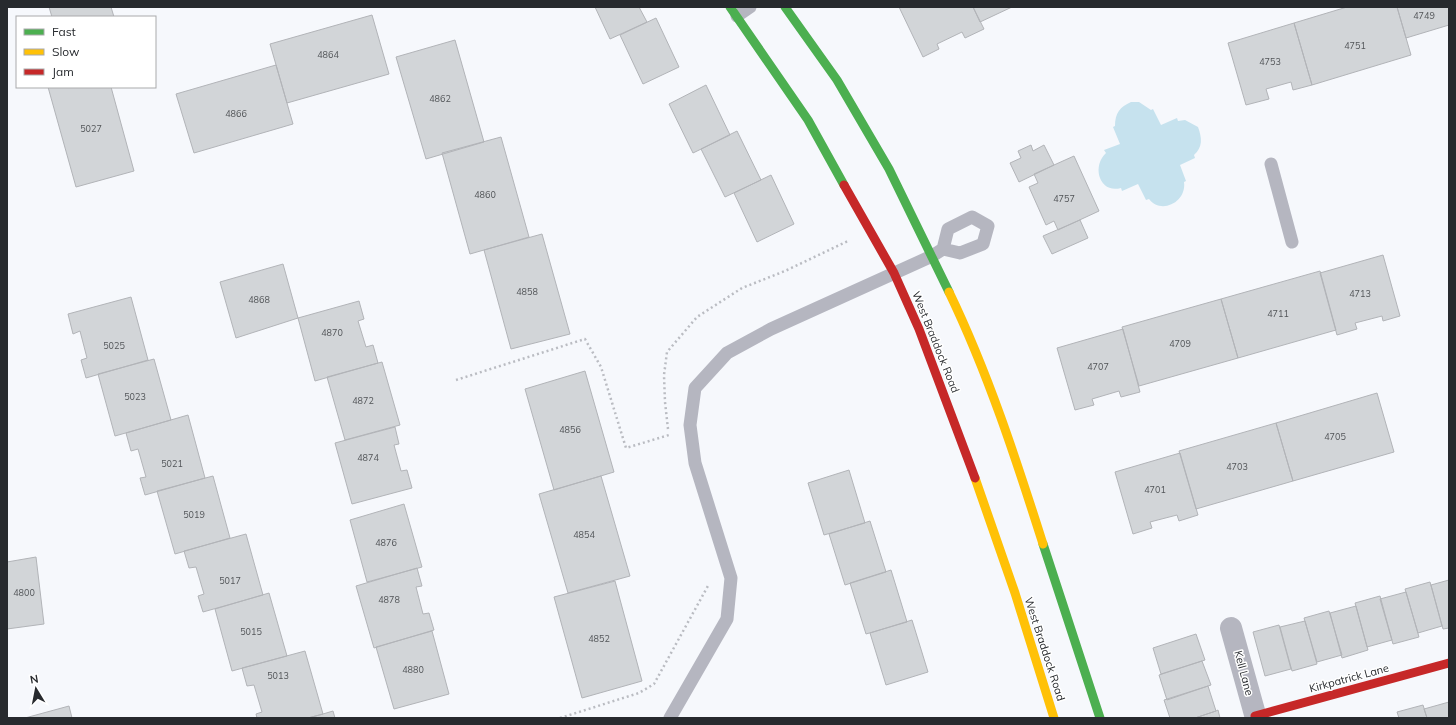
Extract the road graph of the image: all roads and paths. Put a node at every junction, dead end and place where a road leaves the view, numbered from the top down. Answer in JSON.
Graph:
{"nodes":[{"id":1,"x":750,"y":7,"type":"edge"},
{"id":2,"x":785,"y":7,"type":"edge"},
{"id":3,"x":734,"y":12,"type":"edge"},
{"id":4,"x":1271,"y":164,"type":"dead end"},
{"id":5,"x":1292,"y":242,"type":"dead end"},
{"id":6,"x":943,"y":249,"type":"junction"},
{"id":7,"x":932,"y":256,"type":"junction"},
{"id":8,"x":894,"y":273,"type":"junction"},
{"id":9,"x":456,"y":380,"type":"dead end"},
{"id":10,"x":669,"y":435,"type":"dead end"},
{"id":11,"x":1231,"y":628,"type":"dead end"},
{"id":12,"x":1449,"y":663,"type":"edge"},
{"id":13,"x":1255,"y":717,"type":"edge"},
{"id":14,"x":670,"y":718,"type":"edge"},
{"id":15,"x":1054,"y":718,"type":"edge"},
{"id":16,"x":1100,"y":718,"type":"edge"}],
"edges":[{"from":1,"to":3,"type":"lane"},
{"from":2,"to":7,"type":"main road"},
{"from":3,"to":8,"type":"main road","name":"West Braddock Road"},
{"from":4,"to":5,"type":"lane"},
{"from":6,"to":6,"type":"lane"},
{"from":6,"to":7,"type":"lane"},
{"from":7,"to":8,"type":"lane"},
{"from":7,"to":16,"type":"main road"},
{"from":8,"to":14,"type":"lane"},
{"from":8,"to":15,"type":"main road","name":"West Braddock Road"},
{"from":9,"to":10,"type":"path"},
{"from":11,"to":13,"type":"street","name":"Kell Lane"},
{"from":12,"to":13,"type":"main road","name":"Kirkpatrick Lane"}]}
